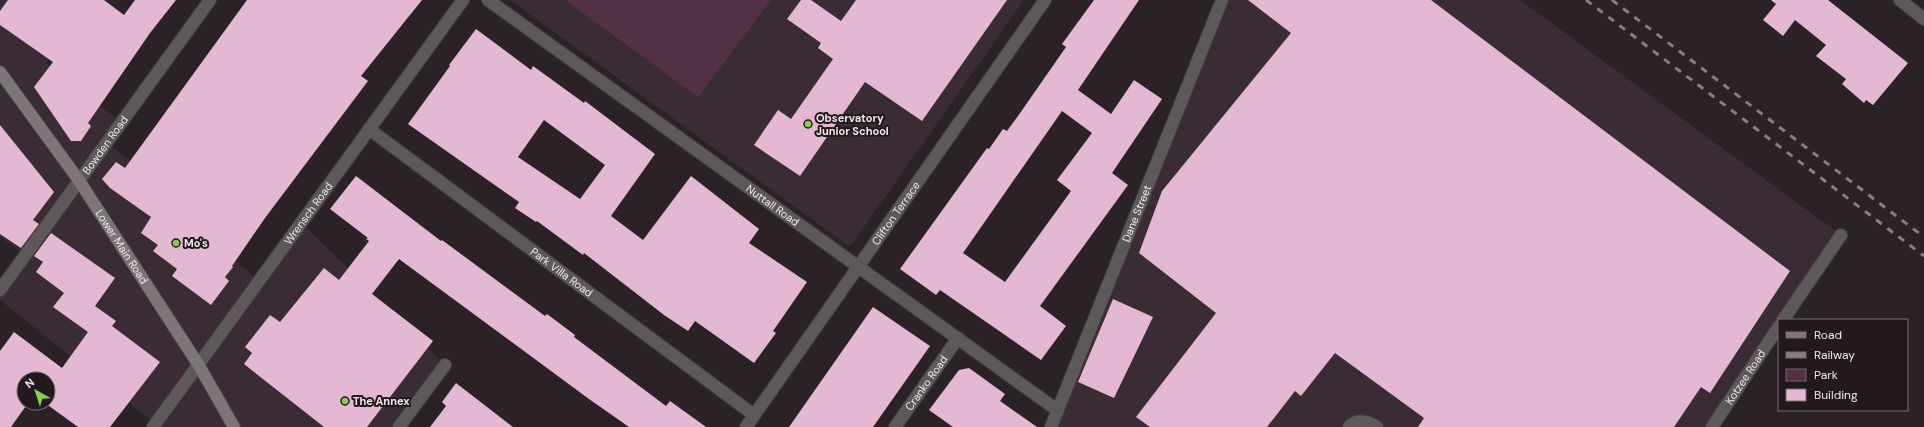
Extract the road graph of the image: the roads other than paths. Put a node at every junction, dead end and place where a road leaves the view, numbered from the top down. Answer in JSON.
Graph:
{"nodes":[{"id":1,"x":210,"y":0,"type":"edge"},
{"id":2,"x":463,"y":0,"type":"edge"},
{"id":3,"x":488,"y":0,"type":"edge"},
{"id":4,"x":1045,"y":0,"type":"edge"},
{"id":5,"x":1222,"y":0,"type":"edge"},
{"id":6,"x":1900,"y":0,"type":"edge"},
{"id":7,"x":1924,"y":19,"type":"edge"},
{"id":8,"x":0,"y":72,"type":"edge"},
{"id":9,"x":369,"y":129,"type":"junction"},
{"id":10,"x":78,"y":179,"type":"junction"},
{"id":11,"x":1840,"y":235,"type":"dead end"},
{"id":12,"x":859,"y":266,"type":"junction"},
{"id":13,"x":0,"y":290,"type":"edge"},
{"id":14,"x":1784,"y":319,"type":"edge"},
{"id":15,"x":1778,"y":328,"type":"edge"},
{"id":16,"x":958,"y":338,"type":"junction"},
{"id":17,"x":198,"y":364,"type":"junction"},
{"id":18,"x":445,"y":365,"type":"dead end"},
{"id":19,"x":1058,"y":410,"type":"junction"},
{"id":20,"x":754,"y":415,"type":"junction"},
{"id":21,"x":1354,"y":424,"type":"edge"},
{"id":22,"x":153,"y":427,"type":"edge"},
{"id":23,"x":234,"y":427,"type":"edge"},
{"id":24,"x":399,"y":427,"type":"edge"},
{"id":25,"x":746,"y":427,"type":"edge"},
{"id":26,"x":895,"y":427,"type":"edge"},
{"id":27,"x":1051,"y":427,"type":"edge"},
{"id":28,"x":1377,"y":427,"type":"edge"},
{"id":29,"x":1712,"y":427,"type":"edge"}],
"edges":[{"from":1,"to":10,"type":"street","name":"Bowden Road"},
{"from":2,"to":9,"type":"street","name":"Wrensch Road"},
{"from":3,"to":12,"type":"street","name":"Nuttall Road"},
{"from":4,"to":12,"type":"street","name":"Clifton Terrace"},
{"from":5,"to":19,"type":"street","name":"Dane Street"},
{"from":6,"to":7,"type":"street"},
{"from":8,"to":10,"type":"street","name":"Lower Main Road"},
{"from":9,"to":17,"type":"street","name":"Wrensch Road"},
{"from":9,"to":20,"type":"street","name":"Park Villa Road"},
{"from":10,"to":13,"type":"street","name":"Bowden Road"},
{"from":10,"to":17,"type":"street","name":"Lower Main Road"},
{"from":11,"to":14,"type":"street"},
{"from":12,"to":16,"type":"street","name":"Nuttall Road"},
{"from":12,"to":20,"type":"street","name":"Clifton Terrace"},
{"from":15,"to":29,"type":"street","name":"Kotzee Road"},
{"from":16,"to":19,"type":"street","name":"Nuttall Road"},
{"from":16,"to":26,"type":"street","name":"Cranko Road"},
{"from":17,"to":22,"type":"street","name":"Wrensch Road"},
{"from":17,"to":23,"type":"street","name":"Lower Main Road"},
{"from":18,"to":24,"type":"street"},
{"from":19,"to":27,"type":"street","name":"Dane Street"},
{"from":20,"to":25,"type":"street","name":"Clifton Terrace"},
{"from":21,"to":28,"type":"street"}]}
